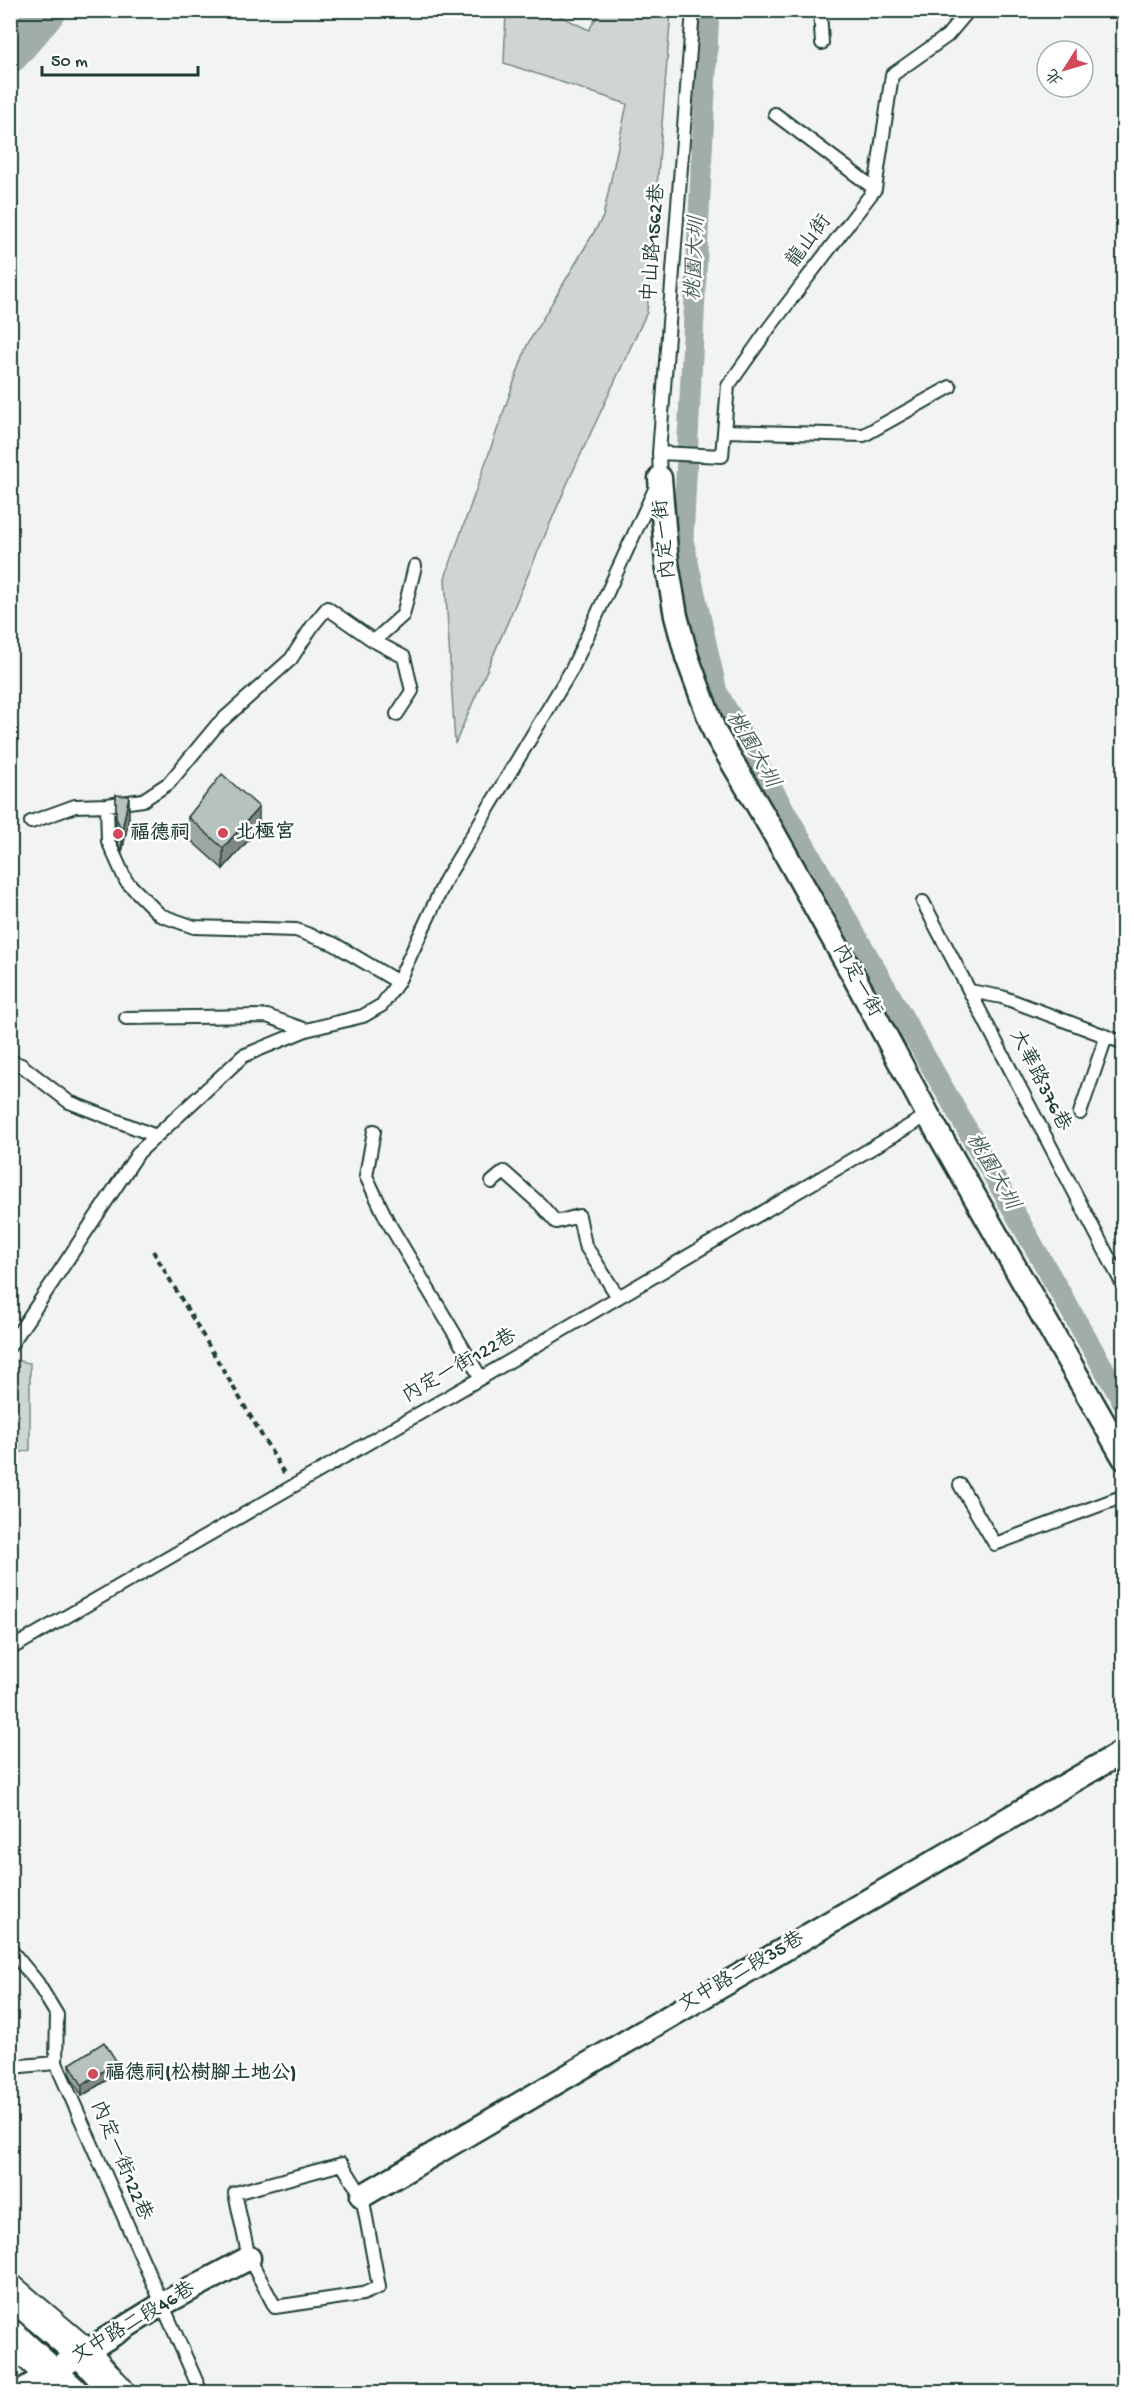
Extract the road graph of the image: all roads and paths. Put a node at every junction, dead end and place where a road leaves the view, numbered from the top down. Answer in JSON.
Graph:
{"nodes":[{"id":1,"x":693,"y":10,"type":"edge"},
{"id":2,"x":820,"y":10,"type":"edge"},
{"id":3,"x":969,"y":10,"type":"edge"},
{"id":4,"x":822,"y":43,"type":"dead end"},
{"id":5,"x":775,"y":114,"type":"dead end"},
{"id":6,"x":875,"y":189,"type":"junction"},
{"id":7,"x":950,"y":387,"type":"dead end"},
{"id":8,"x":724,"y":431,"type":"junction"},
{"id":9,"x":660,"y":453,"type":"junction"},
{"id":10,"x":660,"y":478,"type":"junction"},
{"id":11,"x":415,"y":566,"type":"dead end"},
{"id":12,"x":374,"y":641,"type":"junction"},
{"id":13,"x":397,"y":714,"type":"dead end"},
{"id":14,"x":107,"y":805,"type":"junction"},
{"id":15,"x":31,"y":822,"type":"dead end"},
{"id":16,"x":924,"y":902,"type":"dead end"},
{"id":17,"x":398,"y":982,"type":"junction"},
{"id":18,"x":970,"y":991,"type":"junction"},
{"id":19,"x":126,"y":1018,"type":"dead end"},
{"id":20,"x":306,"y":1030,"type":"junction"},
{"id":21,"x":1106,"y":1037,"type":"junction"},
{"id":22,"x":1124,"y":1043,"type":"edge"},
{"id":23,"x":10,"y":1061,"type":"edge"},
{"id":24,"x":1080,"y":1113,"type":"dead end"},
{"id":25,"x":928,"y":1115,"type":"junction"},
{"id":26,"x":374,"y":1131,"type":"dead end"},
{"id":27,"x":156,"y":1136,"type":"junction"},
{"id":28,"x":492,"y":1182,"type":"dead end"},
{"id":29,"x":153,"y":1251,"type":"dead end"},
{"id":30,"x":1120,"y":1271,"type":"edge"},
{"id":31,"x":1124,"y":1287,"type":"edge"},
{"id":32,"x":618,"y":1297,"type":"junction"},
{"id":33,"x":10,"y":1346,"type":"edge"},
{"id":34,"x":481,"y":1378,"type":"junction"},
{"id":35,"x":1124,"y":1458,"type":"edge"},
{"id":36,"x":960,"y":1485,"type":"dead end"},
{"id":37,"x":292,"y":1487,"type":"junction"},
{"id":38,"x":1124,"y":1496,"type":"edge"},
{"id":39,"x":10,"y":1649,"type":"edge"},
{"id":40,"x":1124,"y":1751,"type":"edge"},
{"id":41,"x":10,"y":1949,"type":"edge"},
{"id":42,"x":56,"y":2063,"type":"junction"},
{"id":43,"x":10,"y":2067,"type":"edge"},
{"id":44,"x":362,"y":2196,"type":"junction"},
{"id":45,"x":249,"y":2258,"type":"junction"},
{"id":46,"x":10,"y":2290,"type":"edge"},
{"id":47,"x":161,"y":2305,"type":"junction"},
{"id":48,"x":10,"y":2336,"type":"edge"},
{"id":49,"x":84,"y":2354,"type":"junction"},
{"id":50,"x":61,"y":2383,"type":"edge"},
{"id":51,"x":20,"y":2392,"type":"edge"},
{"id":52,"x":118,"y":2392,"type":"edge"},
{"id":53,"x":201,"y":2392,"type":"edge"}],
"edges":[{"from":1,"to":9,"type":"lane","name":"中山路1562巷"},
{"from":2,"to":4,"type":"lane"},
{"from":3,"to":6,"type":"lane","name":"龍山街"},
{"from":5,"to":6,"type":"lane"},
{"from":6,"to":8,"type":"lane","name":"龍山街"},
{"from":7,"to":8,"type":"lane"},
{"from":8,"to":9,"type":"lane","name":"龍山街"},
{"from":9,"to":10,"type":"lane","name":"中山路1562巷"},
{"from":10,"to":17,"type":"lane"},
{"from":10,"to":25,"type":"street","name":"內定一街"},
{"from":11,"to":12,"type":"lane"},
{"from":12,"to":13,"type":"lane"},
{"from":12,"to":14,"type":"lane"},
{"from":14,"to":15,"type":"lane"},
{"from":14,"to":17,"type":"lane"},
{"from":16,"to":18,"type":"lane","name":"大華路376巷"},
{"from":17,"to":20,"type":"lane"},
{"from":18,"to":21,"type":"lane"},
{"from":18,"to":30,"type":"lane","name":"大華路376巷"},
{"from":19,"to":20,"type":"lane"},
{"from":20,"to":27,"type":"lane"},
{"from":21,"to":22,"type":"lane"},
{"from":21,"to":24,"type":"lane"},
{"from":23,"to":27,"type":"lane"},
{"from":25,"to":32,"type":"lane","name":"內定一街122巷"},
{"from":25,"to":35,"type":"street","name":"內定一街"},
{"from":26,"to":34,"type":"lane"},
{"from":27,"to":33,"type":"lane"},
{"from":28,"to":32,"type":"lane"},
{"from":29,"to":37,"type":"path"},
{"from":30,"to":31,"type":"lane","name":"大華路376巷"},
{"from":32,"to":34,"type":"lane","name":"內定一街122巷"},
{"from":34,"to":37,"type":"lane","name":"內定一街122巷"},
{"from":36,"to":38,"type":"lane"},
{"from":37,"to":39,"type":"lane","name":"內定一街122巷"},
{"from":40,"to":44,"type":"street","name":"文中路二段35巷"},
{"from":41,"to":42,"type":"lane","name":"內定一街122巷"},
{"from":42,"to":43,"type":"lane"},
{"from":42,"to":47,"type":"lane","name":"內定一街122巷"},
{"from":44,"to":45,"type":"lane"},
{"from":44,"to":45,"type":"lane"},
{"from":45,"to":47,"type":"street","name":"文中路二段46巷"},
{"from":46,"to":49,"type":"street"},
{"from":47,"to":49,"type":"street","name":"文中路二段46巷"},
{"from":47,"to":53,"type":"lane","name":"內定一街122巷"},
{"from":48,"to":50,"type":"street"},
{"from":49,"to":50,"type":"street","name":"文中路二段46巷"},
{"from":49,"to":52,"type":"street"},
{"from":50,"to":51,"type":"street","name":"文中路二段46巷"}]}
